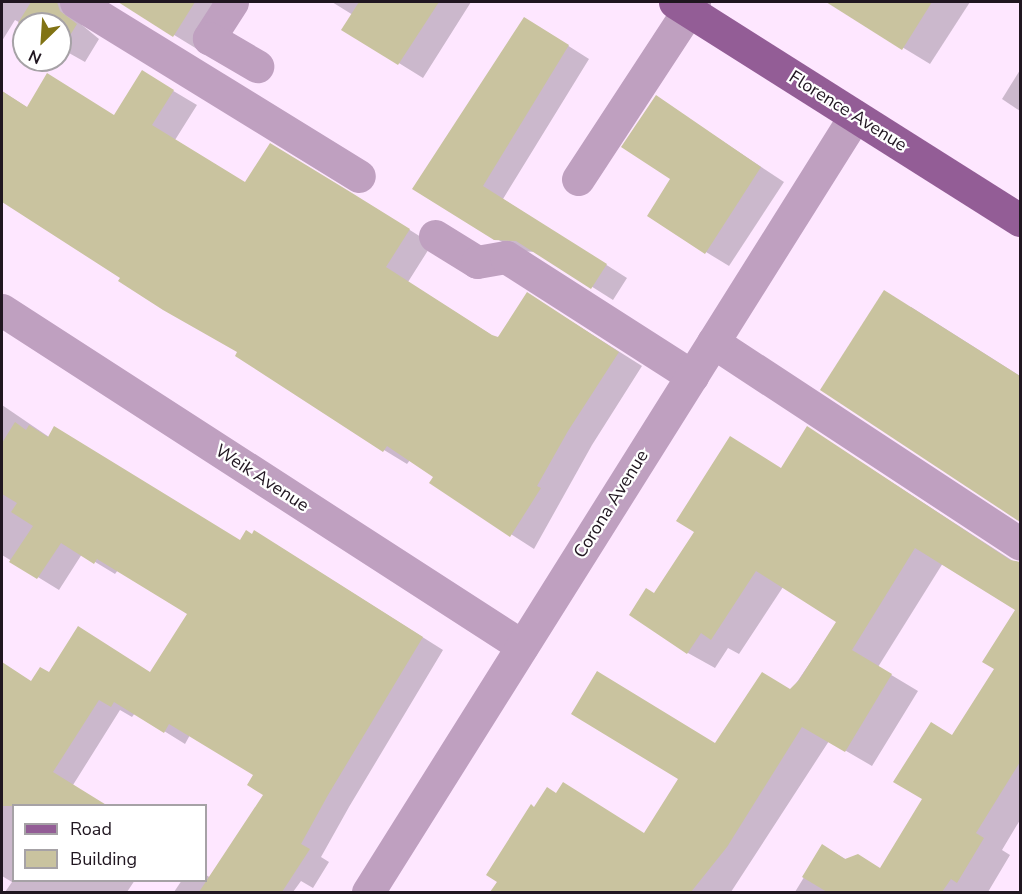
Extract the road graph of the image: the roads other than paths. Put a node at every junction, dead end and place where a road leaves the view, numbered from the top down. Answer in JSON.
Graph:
{"nodes":[{"id":1,"x":76,"y":2,"type":"edge"},
{"id":2,"x":232,"y":2,"type":"edge"},
{"id":3,"x":686,"y":4,"type":"edge"},
{"id":4,"x":257,"y":66,"type":"dead end"},
{"id":5,"x":855,"y":116,"type":"junction"},
{"id":6,"x":359,"y":176,"type":"dead end"},
{"id":7,"x":578,"y":178,"type":"dead end"},
{"id":8,"x":1020,"y":220,"type":"edge"},
{"id":9,"x":435,"y":236,"type":"dead end"},
{"id":10,"x":2,"y":310,"type":"edge"},
{"id":11,"x":713,"y":342,"type":"junction"},
{"id":12,"x":692,"y":375,"type":"junction"},
{"id":13,"x":1020,"y":544,"type":"edge"},
{"id":14,"x":522,"y":646,"type":"junction"},
{"id":15,"x":368,"y":892,"type":"edge"}],
"edges":[{"from":1,"to":6,"type":"street"},
{"from":2,"to":4,"type":"street"},
{"from":3,"to":5,"type":"main road","name":"Florence Avenue"},
{"from":3,"to":7,"type":"street"},
{"from":5,"to":8,"type":"main road","name":"Florence Avenue"},
{"from":5,"to":11,"type":"street","name":"Corona Avenue"},
{"from":9,"to":12,"type":"street"},
{"from":10,"to":14,"type":"street","name":"Weik Avenue"},
{"from":11,"to":12,"type":"street","name":"Corona Avenue"},
{"from":11,"to":13,"type":"street"},
{"from":12,"to":14,"type":"street","name":"Corona Avenue"},
{"from":14,"to":15,"type":"street","name":"Corona Avenue"}]}
